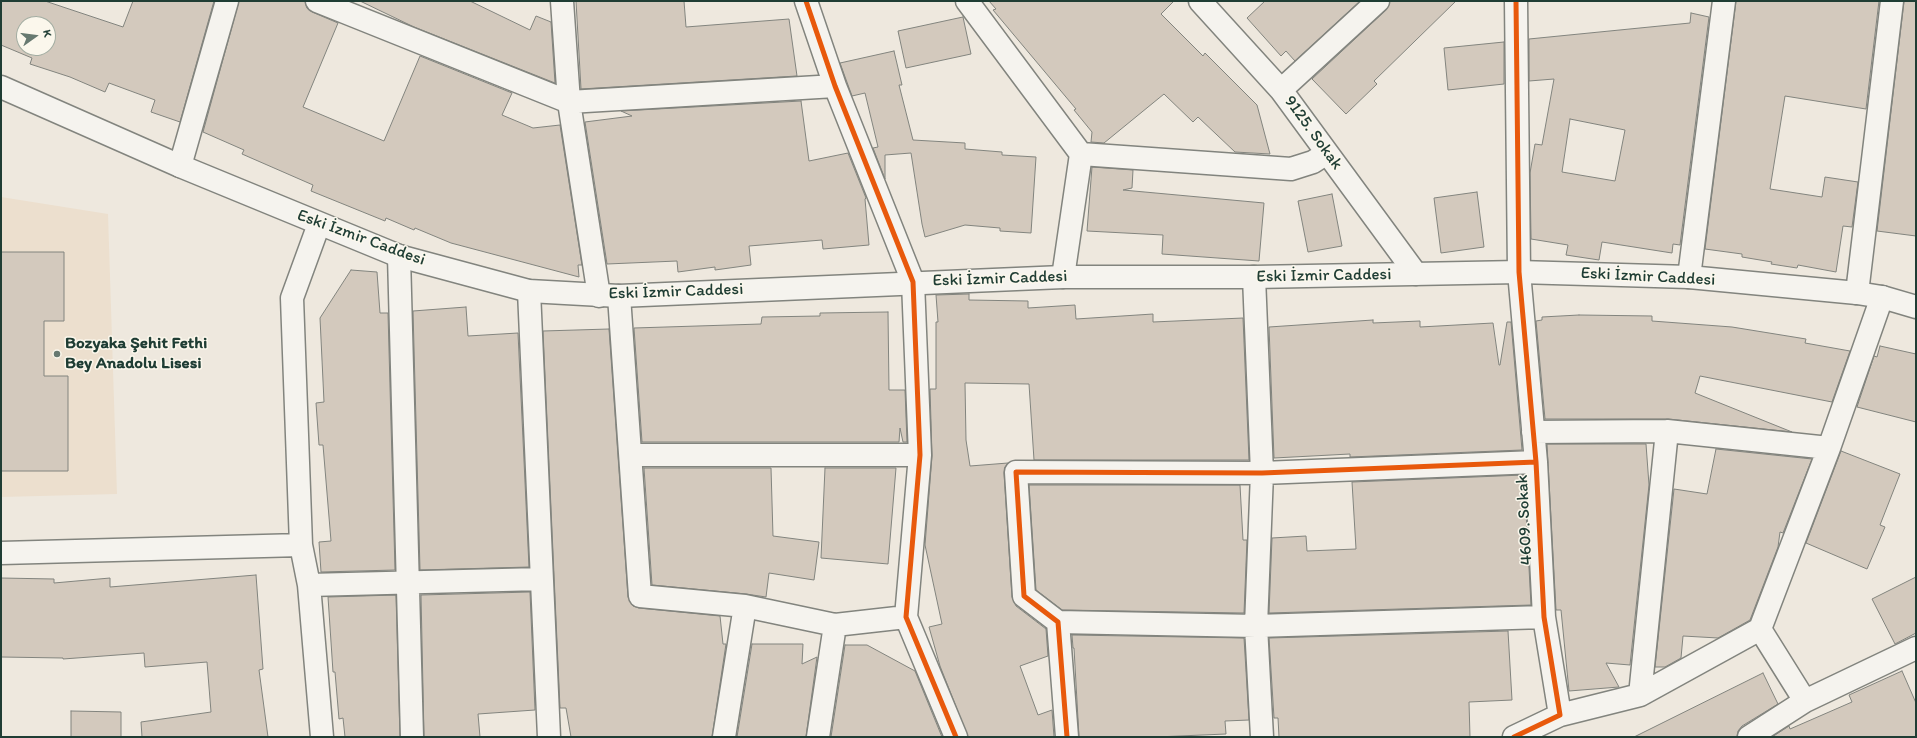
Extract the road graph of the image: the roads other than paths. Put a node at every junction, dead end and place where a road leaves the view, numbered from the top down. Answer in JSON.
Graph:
{"nodes":[{"id":1,"x":228,"y":1,"type":"edge"},
{"id":2,"x":317,"y":1,"type":"edge"},
{"id":3,"x":562,"y":1,"type":"edge"},
{"id":4,"x":806,"y":1,"type":"edge"},
{"id":5,"x":967,"y":1,"type":"edge"},
{"id":6,"x":1200,"y":1,"type":"edge"},
{"id":7,"x":1378,"y":1,"type":"edge"},
{"id":8,"x":1516,"y":1,"type":"edge"},
{"id":9,"x":1724,"y":1,"type":"edge"},
{"id":10,"x":1892,"y":1,"type":"edge"},
{"id":11,"x":1,"y":86,"type":"edge"},
{"id":12,"x":835,"y":86,"type":"junction"},
{"id":13,"x":1281,"y":90,"type":"junction"},
{"id":14,"x":569,"y":102,"type":"junction"},
{"id":15,"x":1081,"y":154,"type":"junction"},
{"id":16,"x":1327,"y":154,"type":"junction"},
{"id":17,"x":180,"y":166,"type":"junction"},
{"id":18,"x":320,"y":224,"type":"junction"},
{"id":19,"x":400,"y":256,"type":"junction"},
{"id":20,"x":1519,"y":272,"type":"junction"},
{"id":21,"x":1416,"y":274,"type":"junction"},
{"id":22,"x":1063,"y":277,"type":"junction"},
{"id":23,"x":1254,"y":277,"type":"junction"},
{"id":24,"x":1689,"y":277,"type":"junction"},
{"id":25,"x":913,"y":282,"type":"junction"},
{"id":26,"x":529,"y":292,"type":"junction"},
{"id":27,"x":1857,"y":293,"type":"junction"},
{"id":28,"x":609,"y":296,"type":"junction"},
{"id":29,"x":1882,"y":297,"type":"junction"},
{"id":30,"x":1916,"y":307,"type":"edge"},
{"id":31,"x":1667,"y":431,"type":"junction"},
{"id":32,"x":1533,"y":432,"type":"junction"},
{"id":33,"x":1829,"y":448,"type":"junction"},
{"id":34,"x":631,"y":455,"type":"junction"},
{"id":35,"x":920,"y":455,"type":"junction"},
{"id":36,"x":1536,"y":462,"type":"junction"},
{"id":37,"x":1262,"y":473,"type":"junction"},
{"id":38,"x":301,"y":545,"type":"junction"},
{"id":39,"x":1,"y":553,"type":"edge"},
{"id":40,"x":541,"y":579,"type":"junction"},
{"id":41,"x":406,"y":582,"type":"junction"},
{"id":42,"x":309,"y":585,"type":"junction"},
{"id":43,"x":745,"y":606,"type":"junction"},
{"id":44,"x":906,"y":617,"type":"junction"},
{"id":45,"x":1544,"y":617,"type":"junction"},
{"id":46,"x":1058,"y":622,"type":"junction"},
{"id":47,"x":835,"y":625,"type":"junction"},
{"id":48,"x":1256,"y":626,"type":"junction"},
{"id":49,"x":1760,"y":629,"type":"junction"},
{"id":50,"x":1916,"y":648,"type":"edge"},
{"id":51,"x":1640,"y":695,"type":"junction"},
{"id":52,"x":1805,"y":701,"type":"junction"},
{"id":53,"x":1560,"y":715,"type":"junction"},
{"id":54,"x":322,"y":737,"type":"edge"},
{"id":55,"x":412,"y":737,"type":"edge"},
{"id":56,"x":549,"y":737,"type":"edge"},
{"id":57,"x":724,"y":737,"type":"edge"},
{"id":58,"x":818,"y":737,"type":"edge"},
{"id":59,"x":956,"y":737,"type":"edge"},
{"id":60,"x":1067,"y":737,"type":"edge"},
{"id":61,"x":1262,"y":737,"type":"edge"},
{"id":62,"x":1514,"y":737,"type":"edge"},
{"id":63,"x":1749,"y":737,"type":"edge"}],
"edges":[{"from":1,"to":17,"type":"street"},
{"from":2,"to":14,"type":"street"},
{"from":3,"to":14,"type":"street"},
{"from":4,"to":12,"type":"street"},
{"from":5,"to":15,"type":"street"},
{"from":6,"to":13,"type":"street","name":"9125. Sokak"},
{"from":7,"to":13,"type":"street"},
{"from":8,"to":20,"type":"street","name":"4609. Sokak"},
{"from":9,"to":24,"type":"street"},
{"from":10,"to":27,"type":"street"},
{"from":11,"to":17,"type":"street","name":"Eski İzmir Caddesi"},
{"from":12,"to":14,"type":"street"},
{"from":12,"to":25,"type":"street"},
{"from":13,"to":16,"type":"street","name":"9125. Sokak"},
{"from":14,"to":28,"type":"street"},
{"from":15,"to":16,"type":"street"},
{"from":15,"to":22,"type":"street"},
{"from":16,"to":21,"type":"street","name":"9125. Sokak"},
{"from":17,"to":18,"type":"street","name":"Eski İzmir Caddesi"},
{"from":18,"to":19,"type":"street","name":"Eski İzmir Caddesi"},
{"from":18,"to":38,"type":"street"},
{"from":19,"to":26,"type":"street","name":"Eski İzmir Caddesi"},
{"from":19,"to":41,"type":"street"},
{"from":20,"to":21,"type":"street","name":"Eski İzmir Caddesi"},
{"from":20,"to":24,"type":"street","name":"Eski İzmir Caddesi"},
{"from":20,"to":32,"type":"street","name":"4609. Sokak"},
{"from":21,"to":23,"type":"street","name":"Eski İzmir Caddesi"},
{"from":22,"to":23,"type":"street","name":"Eski İzmir Caddesi"},
{"from":22,"to":25,"type":"street","name":"Eski İzmir Caddesi"},
{"from":23,"to":37,"type":"street"},
{"from":24,"to":27,"type":"street","name":"Eski İzmir Caddesi"},
{"from":25,"to":28,"type":"street","name":"Eski İzmir Caddesi"},
{"from":25,"to":35,"type":"street"},
{"from":26,"to":28,"type":"street","name":"Eski İzmir Caddesi"},
{"from":26,"to":40,"type":"street"},
{"from":27,"to":29,"type":"street","name":"Eski İzmir Caddesi"},
{"from":28,"to":34,"type":"street"},
{"from":29,"to":30,"type":"street","name":"Eski İzmir Caddesi"},
{"from":29,"to":33,"type":"street"},
{"from":31,"to":32,"type":"street"},
{"from":31,"to":33,"type":"street"},
{"from":31,"to":51,"type":"street"},
{"from":32,"to":36,"type":"street","name":"4609. Sokak"},
{"from":33,"to":49,"type":"street"},
{"from":34,"to":35,"type":"street"},
{"from":34,"to":43,"type":"street"},
{"from":35,"to":44,"type":"street"},
{"from":36,"to":37,"type":"street"},
{"from":36,"to":45,"type":"street","name":"4609. Sokak"},
{"from":37,"to":46,"type":"street"},
{"from":37,"to":48,"type":"street"},
{"from":38,"to":39,"type":"street"},
{"from":38,"to":42,"type":"street"},
{"from":40,"to":41,"type":"street"},
{"from":40,"to":56,"type":"street"},
{"from":41,"to":42,"type":"street"},
{"from":41,"to":55,"type":"street"},
{"from":42,"to":54,"type":"street"},
{"from":43,"to":47,"type":"street"},
{"from":43,"to":57,"type":"street"},
{"from":44,"to":47,"type":"street"},
{"from":44,"to":59,"type":"street"},
{"from":45,"to":48,"type":"street"},
{"from":45,"to":53,"type":"street","name":"4609. Sokak"},
{"from":46,"to":48,"type":"street"},
{"from":46,"to":60,"type":"street"},
{"from":47,"to":58,"type":"street"},
{"from":48,"to":61,"type":"street"},
{"from":49,"to":51,"type":"street"},
{"from":49,"to":52,"type":"street"},
{"from":50,"to":52,"type":"street"},
{"from":51,"to":53,"type":"street"},
{"from":52,"to":63,"type":"street"},
{"from":53,"to":62,"type":"street"}]}
